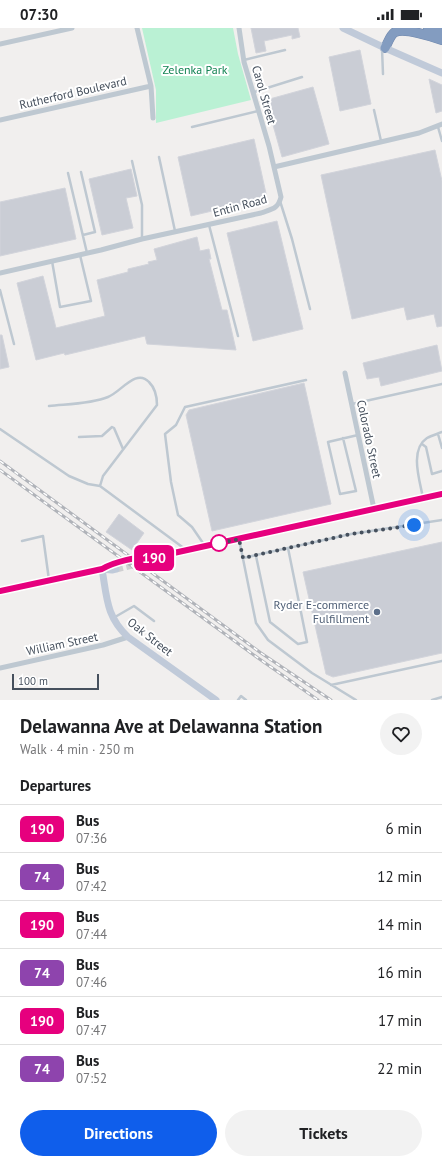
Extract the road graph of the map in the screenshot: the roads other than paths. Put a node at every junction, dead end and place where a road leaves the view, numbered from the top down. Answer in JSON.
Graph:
{"nodes":[{"id":1,"x":72,"y":28,"type":"edge"},
{"id":2,"x":137,"y":28,"type":"edge"},
{"id":3,"x":239,"y":28,"type":"edge"},
{"id":4,"x":343,"y":28,"type":"edge"},
{"id":5,"x":428,"y":28,"type":"edge"},
{"id":6,"x":442,"y":33,"type":"edge"},
{"id":7,"x":442,"y":40,"type":"edge"},
{"id":8,"x":0,"y":44,"type":"edge"},
{"id":9,"x":384,"y":47,"type":"junction"},
{"id":10,"x":284,"y":50,"type":"dead end"},
{"id":11,"x":244,"y":60,"type":"junction"},
{"id":12,"x":442,"y":73,"type":"edge"},
{"id":13,"x":383,"y":74,"type":"dead end"},
{"id":14,"x":302,"y":77,"type":"dead end"},
{"id":15,"x":151,"y":86,"type":"junction"},
{"id":16,"x":254,"y":92,"type":"junction"},
{"id":17,"x":374,"y":110,"type":"dead end"},
{"id":18,"x":259,"y":111,"type":"junction"},
{"id":19,"x":153,"y":118,"type":"dead end"},
{"id":20,"x":0,"y":120,"type":"edge"},
{"id":21,"x":440,"y":125,"type":"edge"},
{"id":22,"x":192,"y":127,"type":"dead end"},
{"id":23,"x":442,"y":141,"type":"edge"},
{"id":24,"x":382,"y":142,"type":"junction"},
{"id":25,"x":159,"y":157,"type":"dead end"},
{"id":26,"x":132,"y":161,"type":"dead end"},
{"id":27,"x":274,"y":167,"type":"junction"},
{"id":28,"x":81,"y":172,"type":"dead end"},
{"id":29,"x":68,"y":173,"type":"dead end"},
{"id":30,"x":280,"y":200,"type":"junction"},
{"id":31,"x":209,"y":224,"type":"junction"},
{"id":32,"x":176,"y":232,"type":"junction"},
{"id":33,"x":83,"y":235,"type":"junction"},
{"id":34,"x":142,"y":239,"type":"junction"},
{"id":35,"x":87,"y":253,"type":"junction"},
{"id":36,"x":80,"y":254,"type":"junction"},
{"id":37,"x":52,"y":261,"type":"junction"},
{"id":38,"x":0,"y":273,"type":"edge"},
{"id":39,"x":0,"y":290,"type":"edge"},
{"id":40,"x":310,"y":309,"type":"dead end"},
{"id":41,"x":238,"y":336,"type":"dead end"},
{"id":42,"x":14,"y":344,"type":"dead end"},
{"id":43,"x":345,"y":373,"type":"dead end"},
{"id":44,"x":306,"y":380,"type":"dead end"},
{"id":45,"x":442,"y":384,"type":"edge"},
{"id":46,"x":351,"y":404,"type":"junction"},
{"id":47,"x":49,"y":406,"type":"dead end"},
{"id":48,"x":0,"y":429,"type":"edge"},
{"id":49,"x":442,"y":432,"type":"edge"},
{"id":50,"x":438,"y":434,"type":"junction"},
{"id":51,"x":358,"y":435,"type":"junction"},
{"id":52,"x":79,"y":437,"type":"dead end"},
{"id":53,"x":343,"y":438,"type":"junction"},
{"id":54,"x":422,"y":444,"type":"junction"},
{"id":55,"x":442,"y":448,"type":"edge"},
{"id":56,"x":123,"y":449,"type":"junction"},
{"id":57,"x":442,"y":472,"type":"edge"},
{"id":58,"x":100,"y":486,"type":"junction"},
{"id":59,"x":442,"y":494,"type":"edge"},
{"id":60,"x":424,"y":498,"type":"junction"},
{"id":61,"x":374,"y":509,"type":"junction"},
{"id":62,"x":442,"y":520,"type":"edge"},
{"id":63,"x":239,"y":539,"type":"junction"},
{"id":64,"x":22,"y":541,"type":"dead end"},
{"id":65,"x":205,"y":546,"type":"junction"},
{"id":66,"x":288,"y":548,"type":"junction"},
{"id":67,"x":187,"y":550,"type":"junction"},
{"id":68,"x":256,"y":556,"type":"junction"},
{"id":69,"x":243,"y":558,"type":"junction"},
{"id":70,"x":145,"y":560,"type":"tunnel mouth"},
{"id":71,"x":113,"y":567,"type":"tunnel mouth"},
{"id":72,"x":102,"y":569,"type":"junction"},
{"id":73,"x":50,"y":580,"type":"junction"},
{"id":74,"x":0,"y":591,"type":"edge"},
{"id":75,"x":113,"y":619,"type":"junction"},
{"id":76,"x":154,"y":621,"type":"dead end"},
{"id":77,"x":128,"y":637,"type":"junction"},
{"id":78,"x":442,"y":661,"type":"edge"},
{"id":79,"x":0,"y":668,"type":"edge"},
{"id":80,"x":331,"y":685,"type":"junction"},
{"id":81,"x":442,"y":697,"type":"edge"},
{"id":82,"x":216,"y":700,"type":"edge"},
{"id":83,"x":238,"y":700,"type":"edge"},
{"id":84,"x":246,"y":700,"type":"edge"},
{"id":85,"x":356,"y":700,"type":"edge"},
{"id":86,"x":432,"y":700,"type":"edge"}],
"edges":[{"from":1,"to":8,"type":"street"},
{"from":2,"to":15,"type":"street"},
{"from":3,"to":11,"type":"street","name":"Carol Street"},
{"from":4,"to":9,"type":"street"},
{"from":5,"to":6,"type":"highway"},
{"from":7,"to":9,"type":"highway"},
{"from":9,"to":12,"type":"street"},
{"from":9,"to":13,"type":"lane"},
{"from":10,"to":11,"type":"lane"},
{"from":11,"to":16,"type":"street","name":"Carol Street"},
{"from":14,"to":16,"type":"lane"},
{"from":15,"to":19,"type":"street"},
{"from":15,"to":20,"type":"street","name":"Rutherford Boulevard"},
{"from":16,"to":18,"type":"street","name":"Carol Street"},
{"from":17,"to":24,"type":"lane"},
{"from":18,"to":22,"type":"lane"},
{"from":18,"to":27,"type":"street","name":"Carol Street"},
{"from":21,"to":23,"type":"lane"},
{"from":21,"to":24,"type":"street"},
{"from":24,"to":27,"type":"street"},
{"from":25,"to":32,"type":"lane"},
{"from":26,"to":34,"type":"lane"},
{"from":27,"to":30,"type":"street","name":"Entin Road"},
{"from":28,"to":33,"type":"lane"},
{"from":29,"to":33,"type":"lane"},
{"from":30,"to":31,"type":"street","name":"Entin Road"},
{"from":30,"to":40,"type":"lane"},
{"from":31,"to":32,"type":"street","name":"Entin Road"},
{"from":31,"to":41,"type":"lane"},
{"from":32,"to":34,"type":"street","name":"Entin Road"},
{"from":33,"to":35,"type":"lane"},
{"from":34,"to":35,"type":"street","name":"Entin Road"},
{"from":35,"to":36,"type":"street","name":"Entin Road"},
{"from":36,"to":37,"type":"street","name":"Entin Road"},
{"from":36,"to":37,"type":"lane"},
{"from":37,"to":38,"type":"street","name":"Entin Road"},
{"from":39,"to":42,"type":"lane"},
{"from":43,"to":46,"type":"street","name":"Colorado Street"},
{"from":44,"to":65,"type":"lane"},
{"from":45,"to":46,"type":"lane"},
{"from":46,"to":51,"type":"street","name":"Colorado Street"},
{"from":47,"to":56,"type":"lane"},
{"from":48,"to":58,"type":"lane"},
{"from":49,"to":50,"type":"lane"},
{"from":50,"to":54,"type":"lane"},
{"from":50,"to":55,"type":"lane"},
{"from":51,"to":53,"type":"lane"},
{"from":51,"to":61,"type":"street","name":"Colorado Street"},
{"from":52,"to":56,"type":"lane"},
{"from":53,"to":53,"type":"lane"},
{"from":54,"to":57,"type":"lane"},
{"from":54,"to":60,"type":"lane"},
{"from":56,"to":58,"type":"lane"},
{"from":58,"to":67,"type":"lane"},
{"from":59,"to":60,"type":"street"},
{"from":60,"to":61,"type":"street"},
{"from":61,"to":63,"type":"street"},
{"from":62,"to":66,"type":"lane"},
{"from":63,"to":65,"type":"street"},
{"from":63,"to":69,"type":"lane"},
{"from":64,"to":73,"type":"lane"},
{"from":65,"to":67,"type":"street"},
{"from":66,"to":68,"type":"lane"},
{"from":66,"to":68,"type":"lane"},
{"from":67,"to":70,"type":"street"},
{"from":68,"to":69,"type":"lane"},
{"from":69,"to":80,"type":"lane"},
{"from":71,"to":72,"type":"street"},
{"from":72,"to":73,"type":"street"},
{"from":72,"to":75,"type":"street","name":"Oak Street"},
{"from":73,"to":74,"type":"street"},
{"from":75,"to":76,"type":"lane"},
{"from":75,"to":77,"type":"street","name":"Oak Street"},
{"from":77,"to":79,"type":"street","name":"William Street"},
{"from":77,"to":82,"type":"street","name":"Oak Street"},
{"from":78,"to":80,"type":"lane"},
{"from":80,"to":85,"type":"lane"},
{"from":81,"to":86,"type":"lane"},
{"from":83,"to":84,"type":"lane"}]}
